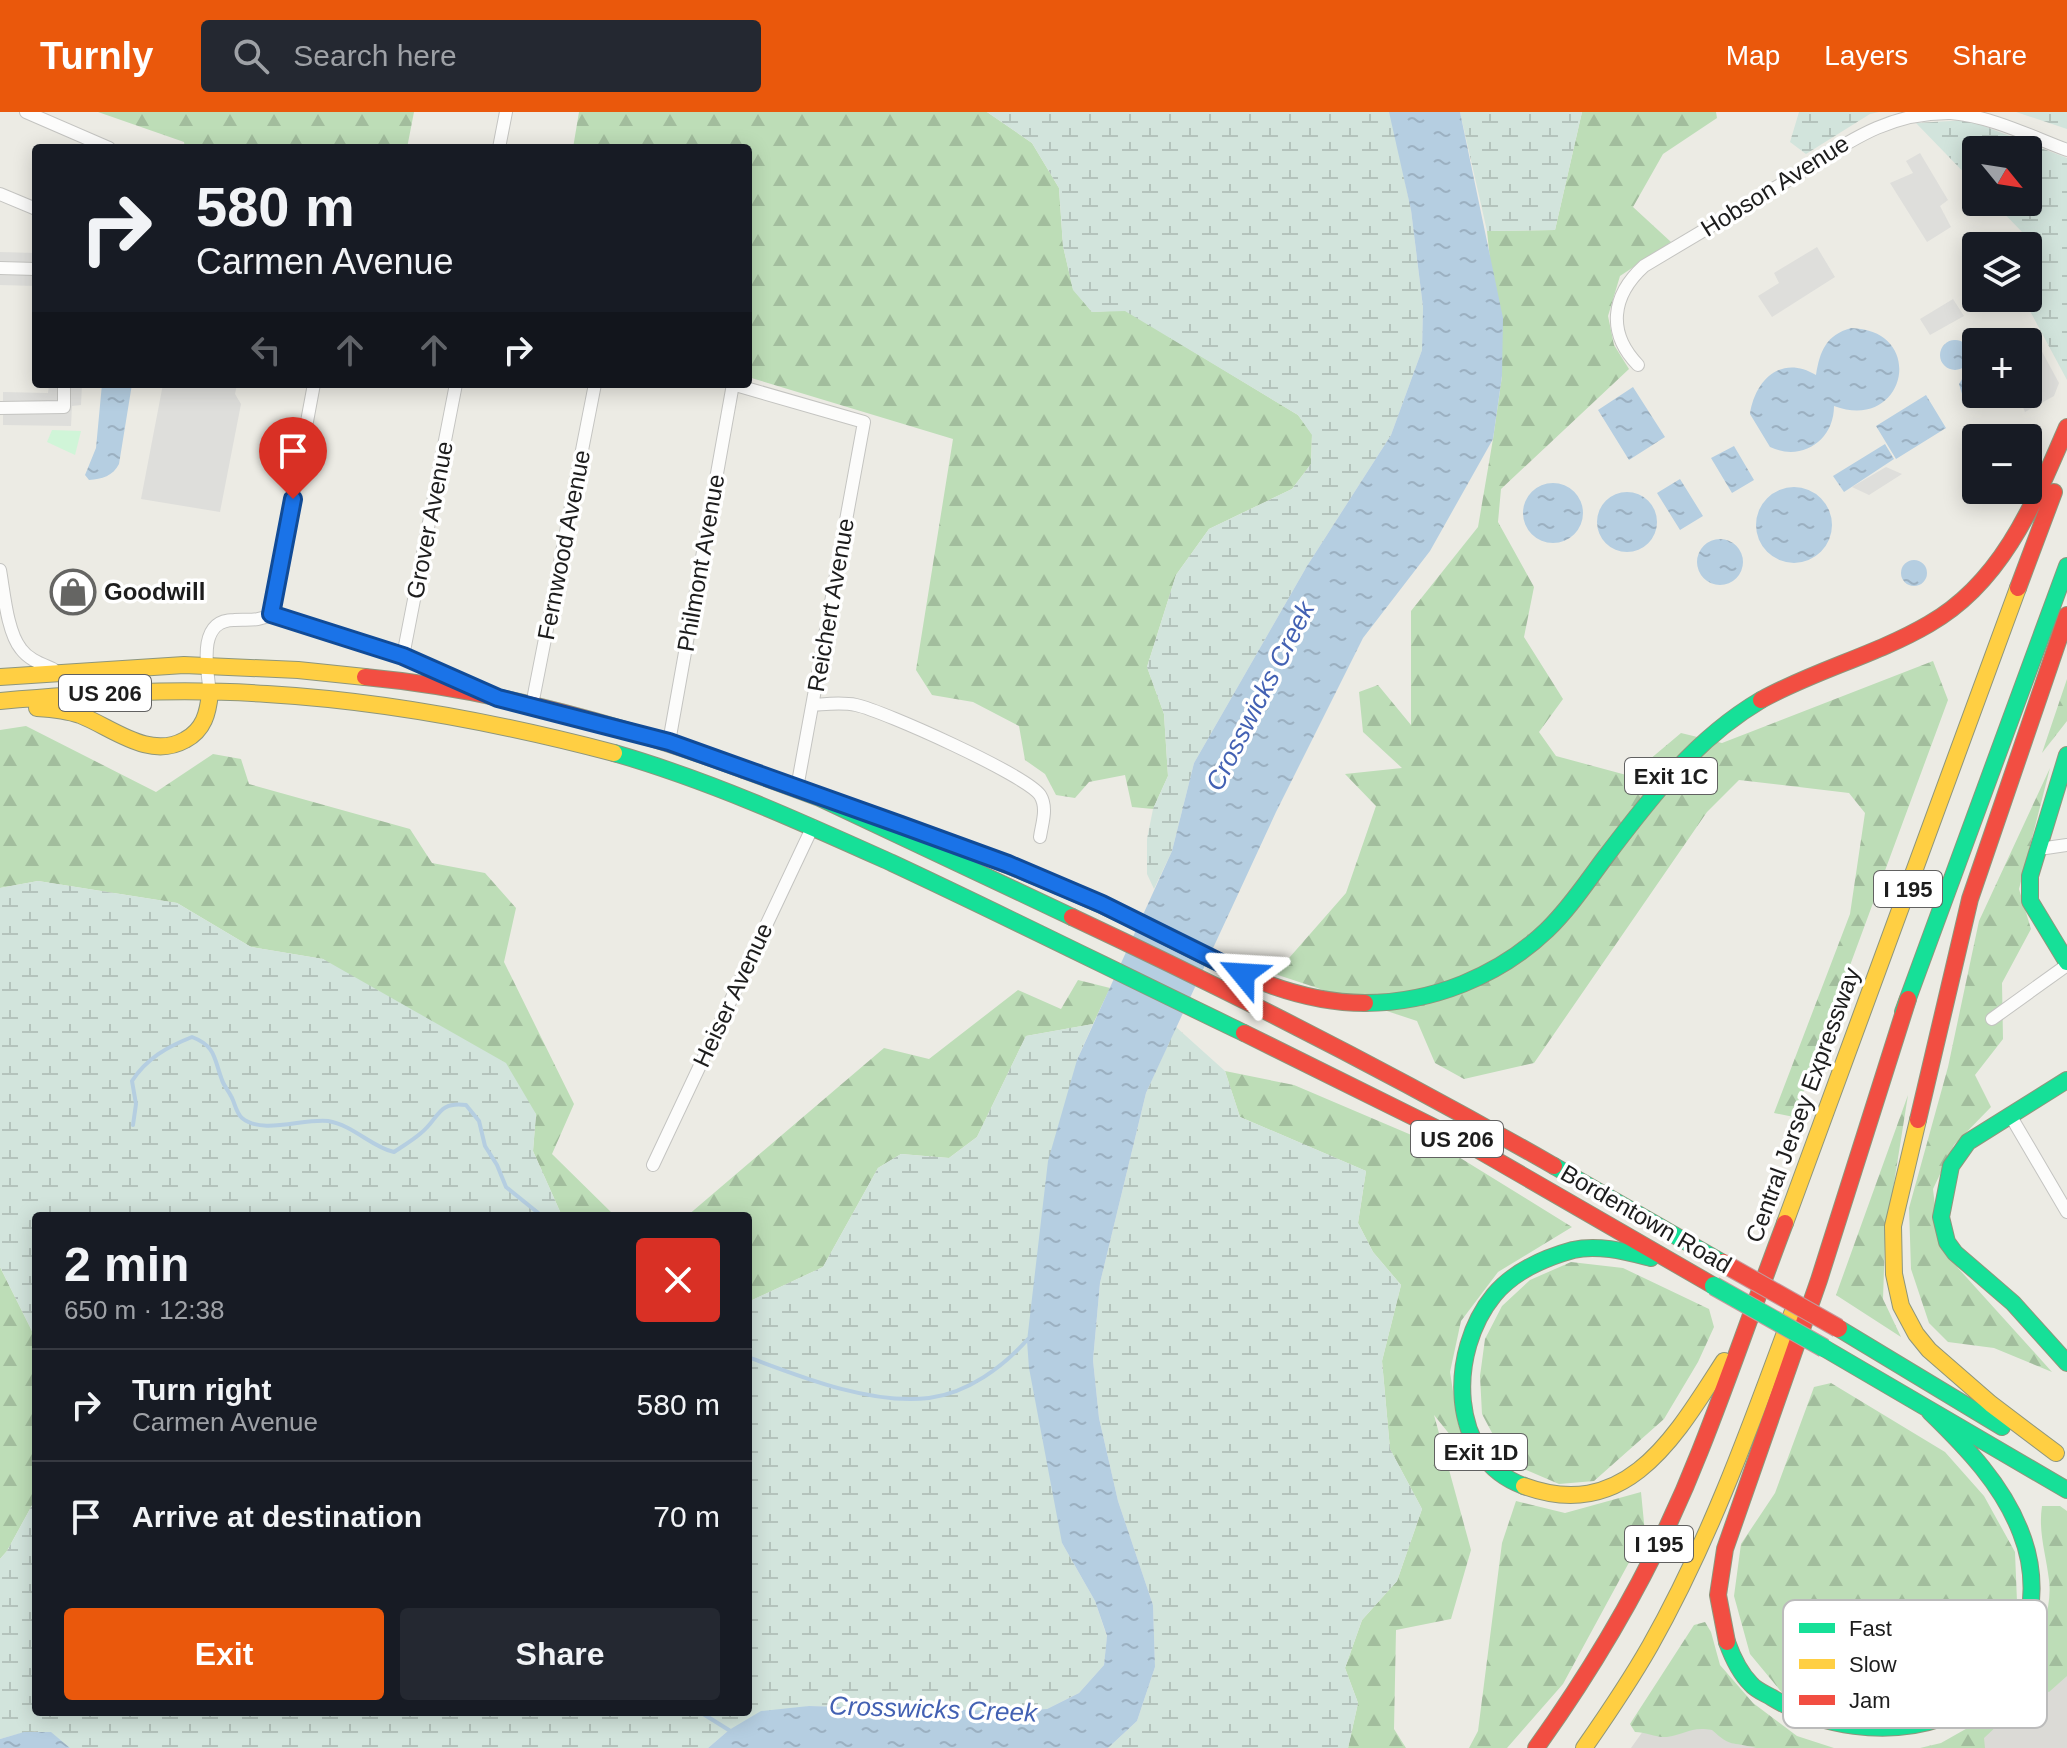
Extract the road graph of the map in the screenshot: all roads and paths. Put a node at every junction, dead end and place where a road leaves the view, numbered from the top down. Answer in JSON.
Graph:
{"nodes":[{"id":1,"x":26,"y":112,"type":"edge"},
{"id":2,"x":506,"y":112,"type":"edge"},
{"id":3,"x":100,"y":144,"type":"edge"},
{"id":4,"x":500,"y":144,"type":"edge"},
{"id":5,"x":2067,"y":150,"type":"edge"},
{"id":6,"x":0,"y":194,"type":"edge"},
{"id":7,"x":32,"y":207,"type":"edge"},
{"id":8,"x":0,"y":268,"type":"edge"},
{"id":9,"x":32,"y":269,"type":"edge"},
{"id":10,"x":1638,"y":365,"type":"dead end"},
{"id":11,"x":64,"y":388,"type":"edge"},
{"id":12,"x":313,"y":388,"type":"edge"},
{"id":13,"x":455,"y":388,"type":"edge"},
{"id":14,"x":594,"y":388,"type":"edge"},
{"id":15,"x":732,"y":388,"type":"edge"},
{"id":16,"x":747,"y":388,"type":"edge"},
{"id":17,"x":0,"y":408,"type":"edge"},
{"id":18,"x":2067,"y":427,"type":"edge"},
{"id":19,"x":2067,"y":455,"type":"edge"},
{"id":20,"x":2067,"y":566,"type":"edge"},
{"id":21,"x":0,"y":570,"type":"edge"},
{"id":22,"x":271,"y":614,"type":"junction"},
{"id":23,"x":2067,"y":615,"type":"edge"},
{"id":24,"x":403,"y":656,"type":"junction"},
{"id":25,"x":207,"y":666,"type":"junction"},
{"id":26,"x":60,"y":671,"type":"junction"},
{"id":27,"x":0,"y":677,"type":"edge"},
{"id":28,"x":210,"y":693,"type":"junction"},
{"id":29,"x":498,"y":698,"type":"junction"},
{"id":30,"x":0,"y":703,"type":"edge"},
{"id":31,"x":532,"y":705,"type":"junction"},
{"id":32,"x":813,"y":705,"type":"junction"},
{"id":33,"x":669,"y":742,"type":"junction"},
{"id":34,"x":2067,"y":755,"type":"edge"},
{"id":35,"x":797,"y":788,"type":"junction"},
{"id":36,"x":820,"y":798,"type":"junction"},
{"id":37,"x":813,"y":826,"type":"junction"},
{"id":38,"x":1040,"y":837,"type":"dead end"},
{"id":39,"x":2067,"y":845,"type":"edge"},
{"id":40,"x":2039,"y":849,"type":"junction"},
{"id":41,"x":2067,"y":963,"type":"edge"},
{"id":42,"x":1908,"y":999,"type":"junction"},
{"id":43,"x":1992,"y":1019,"type":"dead end"},
{"id":44,"x":2067,"y":1080,"type":"edge"},
{"id":45,"x":2010,"y":1115,"type":"junction"},
{"id":46,"x":653,"y":1165,"type":"dead end"},
{"id":47,"x":2067,"y":1212,"type":"edge"},
{"id":48,"x":1673,"y":1263,"type":"junction"},
{"id":49,"x":1749,"y":1323,"type":"junction"},
{"id":50,"x":2067,"y":1363,"type":"edge"},
{"id":51,"x":1930,"y":1412,"type":"junction"},
{"id":52,"x":2061,"y":1456,"type":"edge"},
{"id":53,"x":2067,"y":1490,"type":"edge"},
{"id":54,"x":2032,"y":1600,"type":"edge"},
{"id":55,"x":1783,"y":1713,"type":"edge"},
{"id":56,"x":1805,"y":1728,"type":"edge"},
{"id":57,"x":1949,"y":1728,"type":"edge"},
{"id":58,"x":1536,"y":1748,"type":"edge"},
{"id":59,"x":1584,"y":1748,"type":"edge"}],
"edges":[{"from":1,"to":3,"type":"street"},
{"from":2,"to":4,"type":"street"},
{"from":5,"to":10,"type":"street","name":"Hobson Avenue"},
{"from":6,"to":7,"type":"street"},
{"from":8,"to":9,"type":"street"},
{"from":11,"to":17,"type":"street"},
{"from":12,"to":22,"type":"street"},
{"from":13,"to":24,"type":"street","name":"Grover Avenue"},
{"from":14,"to":31,"type":"street","name":"Fernwood Avenue"},
{"from":15,"to":33,"type":"street","name":"Philmont Avenue"},
{"from":16,"to":32,"type":"street","name":"Reichert Avenue"},
{"from":18,"to":36,"type":"main road","number":"Exit 1C"},
{"from":19,"to":49,"type":"main road","name":"Central Jersey Expressway","number":"I 195"},
{"from":20,"to":42,"type":"main road","number":"I 195"},
{"from":21,"to":26,"type":"street"},
{"from":22,"to":24,"type":"main road"},
{"from":22,"to":25,"type":"street"},
{"from":23,"to":52,"type":"main road"},
{"from":24,"to":29,"type":"main road"},
{"from":25,"to":26,"type":"main road","number":"US 206"},
{"from":25,"to":28,"type":"street"},
{"from":25,"to":29,"type":"main road","number":"US 206"},
{"from":26,"to":27,"type":"main road","number":"US 206"},
{"from":28,"to":30,"type":"main road","number":"US 206"},
{"from":28,"to":30,"type":"main road"},
{"from":28,"to":37,"type":"main road","number":"US 206"},
{"from":29,"to":31,"type":"main road","number":"US 206"},
{"from":31,"to":33,"type":"main road","number":"US 206"},
{"from":32,"to":35,"type":"street","name":"Reichert Avenue"},
{"from":32,"to":38,"type":"street"},
{"from":33,"to":35,"type":"main road","number":"US 206"},
{"from":34,"to":40,"type":"main road"},
{"from":35,"to":36,"type":"main road","number":"US 206"},
{"from":36,"to":52,"type":"main road","name":"Bordentown Road","number":"US 206","bridge":true},
{"from":37,"to":46,"type":"street","name":"Heiser Avenue"},
{"from":37,"to":48,"type":"main road","name":"Bordentown Road","number":"US 206"},
{"from":39,"to":40,"type":"street"},
{"from":40,"to":41,"type":"main road"},
{"from":41,"to":43,"type":"street"},
{"from":42,"to":55,"type":"main road"},
{"from":42,"to":59,"type":"main road","number":"I 195"},
{"from":44,"to":45,"type":"main road"},
{"from":45,"to":47,"type":"street"},
{"from":45,"to":50,"type":"main road"},
{"from":48,"to":49,"type":"main road","number":"Exit 1D"},
{"from":48,"to":51,"type":"main road","name":"Bordentown Road","number":"US 206","bridge":true},
{"from":49,"to":58,"type":"main road","name":"Central Jersey Expressway","number":"I 195"},
{"from":51,"to":53,"type":"main road","name":"Bordentown Road"},
{"from":51,"to":54,"type":"main road"},
{"from":56,"to":57,"type":"main road"}]}
